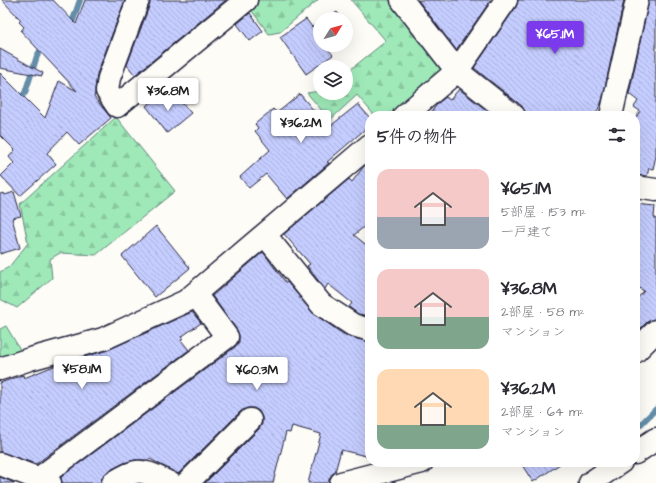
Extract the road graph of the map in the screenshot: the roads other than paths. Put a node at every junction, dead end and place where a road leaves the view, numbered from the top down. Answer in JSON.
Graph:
{"nodes":[{"id":1,"x":138,"y":0,"type":"edge"},
{"id":2,"x":246,"y":0,"type":"edge"},
{"id":3,"x":402,"y":0,"type":"edge"},
{"id":4,"x":506,"y":0,"type":"edge"},
{"id":5,"x":637,"y":0,"type":"edge"},
{"id":6,"x":457,"y":71,"type":"junction"},
{"id":7,"x":410,"y":111,"type":"edge"},
{"id":8,"x":508,"y":111,"type":"edge"},
{"id":9,"x":612,"y":111,"type":"edge"},
{"id":10,"x":365,"y":153,"type":"edge"},
{"id":11,"x":640,"y":188,"type":"edge"},
{"id":12,"x":656,"y":190,"type":"edge"},
{"id":13,"x":265,"y":235,"type":"junction"},
{"id":14,"x":195,"y":294,"type":"junction"},
{"id":15,"x":365,"y":329,"type":"edge"},
{"id":16,"x":656,"y":331,"type":"edge"},
{"id":17,"x":640,"y":347,"type":"edge"},
{"id":18,"x":0,"y":369,"type":"edge"},
{"id":19,"x":250,"y":420,"type":"dead end"},
{"id":20,"x":656,"y":439,"type":"edge"},
{"id":21,"x":640,"y":450,"type":"edge"},
{"id":22,"x":0,"y":464,"type":"edge"},
{"id":23,"x":403,"y":467,"type":"edge"},
{"id":24,"x":614,"y":467,"type":"edge"},
{"id":25,"x":44,"y":481,"type":"edge"},
{"id":26,"x":113,"y":483,"type":"edge"},
{"id":27,"x":170,"y":483,"type":"edge"},
{"id":28,"x":188,"y":483,"type":"edge"},
{"id":29,"x":341,"y":483,"type":"edge"},
{"id":30,"x":590,"y":483,"type":"edge"}],
"edges":[{"from":1,"to":2,"type":"street"},
{"from":3,"to":6,"type":"street"},
{"from":4,"to":6,"type":"street"},
{"from":5,"to":9,"type":"street"},
{"from":6,"to":7,"type":"street"},
{"from":6,"to":8,"type":"street"},
{"from":10,"to":13,"type":"street"},
{"from":11,"to":12,"type":"street"},
{"from":13,"to":14,"type":"street"},
{"from":13,"to":15,"type":"street"},
{"from":14,"to":18,"type":"street"},
{"from":14,"to":25,"type":"street"},
{"from":16,"to":17,"type":"street"},
{"from":19,"to":28,"type":"street"},
{"from":20,"to":21,"type":"street"},
{"from":22,"to":25,"type":"street"},
{"from":23,"to":29,"type":"street"},
{"from":24,"to":30,"type":"street"},
{"from":26,"to":27,"type":"street"}]}
